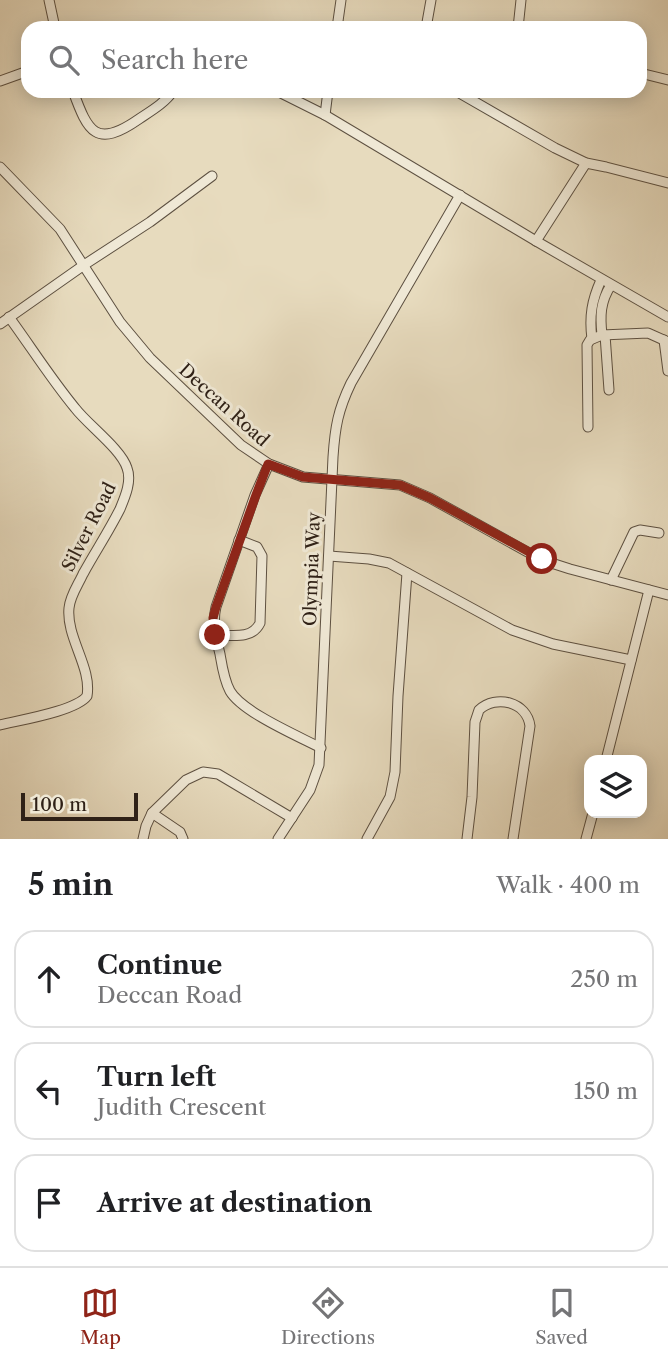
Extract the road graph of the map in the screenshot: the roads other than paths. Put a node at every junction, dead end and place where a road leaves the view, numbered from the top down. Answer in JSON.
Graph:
{"nodes":[{"id":1,"x":49,"y":0,"type":"edge"},
{"id":2,"x":341,"y":0,"type":"edge"},
{"id":3,"x":431,"y":0,"type":"edge"},
{"id":4,"x":521,"y":0,"type":"edge"},
{"id":5,"x":54,"y":21,"type":"edge"},
{"id":6,"x":338,"y":21,"type":"edge"},
{"id":7,"x":427,"y":21,"type":"edge"},
{"id":8,"x":519,"y":21,"type":"edge"},
{"id":9,"x":21,"y":74,"type":"edge"},
{"id":10,"x":647,"y":75,"type":"edge"},
{"id":11,"x":668,"y":80,"type":"edge"},
{"id":12,"x":0,"y":81,"type":"edge"},
{"id":13,"x":76,"y":98,"type":"edge"},
{"id":14,"x":168,"y":98,"type":"edge"},
{"id":15,"x":291,"y":98,"type":"edge"},
{"id":16,"x":327,"y":98,"type":"edge"},
{"id":17,"x":468,"y":98,"type":"edge"},
{"id":18,"x":325,"y":115,"type":"junction"},
{"id":19,"x":586,"y":163,"type":"junction"},
{"id":20,"x":0,"y":167,"type":"edge"},
{"id":21,"x":212,"y":176,"type":"dead end"},
{"id":22,"x":668,"y":183,"type":"edge"},
{"id":23,"x":460,"y":195,"type":"junction"},
{"id":24,"x":536,"y":241,"type":"junction"},
{"id":25,"x":84,"y":265,"type":"junction"},
{"id":26,"x":601,"y":279,"type":"junction"},
{"id":27,"x":611,"y":285,"type":"junction"},
{"id":28,"x":9,"y":317,"type":"junction"},
{"id":29,"x":668,"y":317,"type":"edge"},
{"id":30,"x":0,"y":324,"type":"edge"},
{"id":31,"x":603,"y":335,"type":"junction"},
{"id":32,"x":592,"y":339,"type":"junction"},
{"id":33,"x":666,"y":341,"type":"edge"},
{"id":34,"x":668,"y":371,"type":"edge"},
{"id":35,"x":609,"y":390,"type":"dead end"},
{"id":36,"x":588,"y":427,"type":"dead end"},
{"id":37,"x":268,"y":464,"type":"junction"},
{"id":38,"x":332,"y":479,"type":"junction"},
{"id":39,"x":659,"y":533,"type":"dead end"},
{"id":40,"x":239,"y":540,"type":"junction"},
{"id":41,"x":329,"y":556,"type":"junction"},
{"id":42,"x":407,"y":573,"type":"junction"},
{"id":43,"x":611,"y":580,"type":"junction"},
{"id":44,"x":649,"y":590,"type":"junction"},
{"id":45,"x":668,"y":595,"type":"edge"},
{"id":46,"x":215,"y":635,"type":"junction"},
{"id":47,"x":631,"y":660,"type":"junction"},
{"id":48,"x":0,"y":725,"type":"edge"},
{"id":49,"x":321,"y":748,"type":"junction"},
{"id":50,"x":607,"y":755,"type":"edge"},
{"id":51,"x":152,"y":813,"type":"junction"},
{"id":52,"x":292,"y":818,"type":"junction"},
{"id":53,"x":592,"y":818,"type":"edge"},
{"id":54,"x":371,"y":838,"type":"edge"},
{"id":55,"x":143,"y":839,"type":"edge"},
{"id":56,"x":183,"y":839,"type":"edge"},
{"id":57,"x":278,"y":839,"type":"edge"},
{"id":58,"x":467,"y":839,"type":"edge"},
{"id":59,"x":513,"y":839,"type":"edge"},
{"id":60,"x":586,"y":839,"type":"edge"}],
"edges":[{"from":1,"to":5,"type":"street"},
{"from":2,"to":6,"type":"street"},
{"from":3,"to":7,"type":"street"},
{"from":4,"to":8,"type":"street"},
{"from":9,"to":12,"type":"street"},
{"from":10,"to":11,"type":"street"},
{"from":13,"to":14,"type":"street"},
{"from":15,"to":18,"type":"street"},
{"from":16,"to":18,"type":"street"},
{"from":17,"to":19,"type":"street"},
{"from":18,"to":23,"type":"street"},
{"from":19,"to":22,"type":"street"},
{"from":19,"to":24,"type":"street"},
{"from":20,"to":25,"type":"street","name":"Deccan Road"},
{"from":21,"to":25,"type":"street"},
{"from":23,"to":24,"type":"street"},
{"from":23,"to":38,"type":"street","name":"Olympia Way"},
{"from":24,"to":26,"type":"street"},
{"from":25,"to":28,"type":"street"},
{"from":25,"to":37,"type":"street","name":"Deccan Road"},
{"from":26,"to":27,"type":"street"},
{"from":26,"to":32,"type":"street"},
{"from":27,"to":29,"type":"street"},
{"from":27,"to":31,"type":"street"},
{"from":28,"to":30,"type":"street"},
{"from":28,"to":48,"type":"street","name":"Silver Road"},
{"from":31,"to":32,"type":"street"},
{"from":31,"to":33,"type":"street"},
{"from":31,"to":35,"type":"street"},
{"from":32,"to":36,"type":"street"},
{"from":33,"to":34,"type":"street"},
{"from":37,"to":38,"type":"street","name":"Deccan Road"},
{"from":37,"to":40,"type":"street"},
{"from":38,"to":41,"type":"street","name":"Olympia Way"},
{"from":38,"to":43,"type":"street","name":"Deccan Road"},
{"from":39,"to":43,"type":"street"},
{"from":40,"to":46,"type":"street"},
{"from":40,"to":46,"type":"street"},
{"from":41,"to":42,"type":"street"},
{"from":41,"to":49,"type":"street","name":"Olympia Way"},
{"from":42,"to":47,"type":"street"},
{"from":42,"to":54,"type":"street"},
{"from":43,"to":44,"type":"street","name":"Deccan Road"},
{"from":44,"to":45,"type":"street","name":"Deccan Road"},
{"from":44,"to":47,"type":"street"},
{"from":46,"to":49,"type":"street"},
{"from":47,"to":50,"type":"street"},
{"from":49,"to":52,"type":"street","name":"Olympia Way"},
{"from":51,"to":52,"type":"street"},
{"from":51,"to":55,"type":"street"},
{"from":51,"to":56,"type":"street"},
{"from":52,"to":57,"type":"street","name":"Olympia Way"},
{"from":53,"to":60,"type":"street"},
{"from":58,"to":59,"type":"street"}]}
